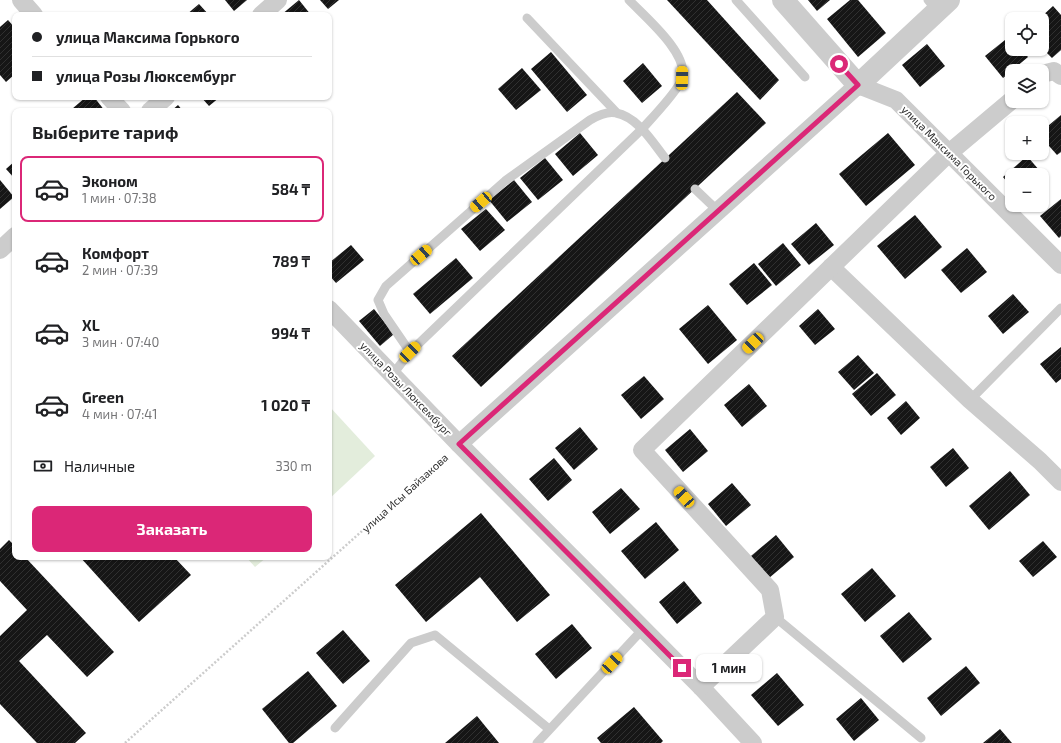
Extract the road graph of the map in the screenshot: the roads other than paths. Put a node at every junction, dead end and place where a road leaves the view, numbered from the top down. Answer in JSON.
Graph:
{"nodes":[{"id":1,"x":21,"y":0,"type":"edge"},
{"id":2,"x":278,"y":0,"type":"edge"},
{"id":3,"x":629,"y":0,"type":"edge"},
{"id":4,"x":736,"y":0,"type":"edge"},
{"id":5,"x":783,"y":0,"type":"edge"},
{"id":6,"x":938,"y":4,"type":"edge"},
{"id":7,"x":31,"y":12,"type":"edge"},
{"id":8,"x":264,"y":12,"type":"edge"},
{"id":9,"x":527,"y":18,"type":"dead end"},
{"id":10,"x":1049,"y":72,"type":"edge"},
{"id":11,"x":1061,"y":76,"type":"edge"},
{"id":12,"x":805,"y":77,"type":"dead end"},
{"id":13,"x":858,"y":85,"type":"junction"},
{"id":14,"x":112,"y":100,"type":"edge"},
{"id":15,"x":163,"y":100,"type":"edge"},
{"id":16,"x":1005,"y":106,"type":"edge"},
{"id":17,"x":119,"y":108,"type":"edge"},
{"id":18,"x":153,"y":108,"type":"edge"},
{"id":19,"x":616,"y":112,"type":"junction"},
{"id":20,"x":642,"y":129,"type":"junction"},
{"id":21,"x":949,"y":153,"type":"junction"},
{"id":22,"x":666,"y":158,"type":"dead end"},
{"id":23,"x":695,"y":189,"type":"dead end"},
{"id":24,"x":718,"y":211,"type":"junction"},
{"id":25,"x":12,"y":239,"type":"edge"},
{"id":26,"x":0,"y":250,"type":"edge"},
{"id":27,"x":1061,"y":265,"type":"edge"},
{"id":28,"x":831,"y":267,"type":"junction"},
{"id":29,"x":1061,"y":308,"type":"edge"},
{"id":30,"x":332,"y":312,"type":"edge"},
{"id":31,"x":410,"y":352,"type":"junction"},
{"id":32,"x":393,"y":374,"type":"junction"},
{"id":33,"x":970,"y":400,"type":"junction"},
{"id":34,"x":459,"y":444,"type":"junction"},
{"id":35,"x":1061,"y":482,"type":"edge"},
{"id":36,"x":775,"y":617,"type":"junction"},
{"id":37,"x":643,"y":629,"type":"junction"},
{"id":38,"x":701,"y":687,"type":"junction"},
{"id":39,"x":335,"y":728,"type":"dead end"},
{"id":40,"x":549,"y":730,"type":"junction"},
{"id":41,"x":921,"y":738,"type":"dead end"},
{"id":42,"x":536,"y":743,"type":"edge"},
{"id":43,"x":753,"y":743,"type":"edge"}],
"edges":[{"from":1,"to":7,"type":"street"},
{"from":2,"to":8,"type":"street"},
{"from":3,"to":20,"type":"lane"},
{"from":4,"to":12,"type":"lane"},
{"from":5,"to":13,"type":"street","name":"улица Максима Горького"},
{"from":6,"to":13,"type":"street"},
{"from":9,"to":19,"type":"lane"},
{"from":10,"to":11,"type":"street"},
{"from":13,"to":21,"type":"street","name":"улица Максима Горького"},
{"from":13,"to":24,"type":"street"},
{"from":14,"to":17,"type":"street"},
{"from":15,"to":18,"type":"street"},
{"from":16,"to":21,"type":"street"},
{"from":19,"to":20,"type":"lane"},
{"from":19,"to":31,"type":"lane"},
{"from":20,"to":22,"type":"lane"},
{"from":20,"to":31,"type":"lane"},
{"from":21,"to":27,"type":"street","name":"улица Максима Горького"},
{"from":21,"to":28,"type":"street"},
{"from":23,"to":24,"type":"lane"},
{"from":24,"to":34,"type":"street"},
{"from":25,"to":26,"type":"street"},
{"from":28,"to":33,"type":"street"},
{"from":28,"to":36,"type":"street"},
{"from":29,"to":33,"type":"lane"},
{"from":30,"to":32,"type":"street","name":"улица Розы Люксембург"},
{"from":31,"to":32,"type":"lane"},
{"from":32,"to":34,"type":"street","name":"улица Розы Люксембург"},
{"from":33,"to":35,"type":"street"},
{"from":34,"to":37,"type":"street","name":"улица Розы Люксембург"},
{"from":36,"to":38,"type":"street"},
{"from":36,"to":41,"type":"lane"},
{"from":37,"to":38,"type":"street","name":"улица Розы Люксембург"},
{"from":37,"to":40,"type":"lane"},
{"from":38,"to":43,"type":"street","name":"улица Розы Люксембург"},
{"from":39,"to":40,"type":"lane"},
{"from":40,"to":42,"type":"lane"}]}
